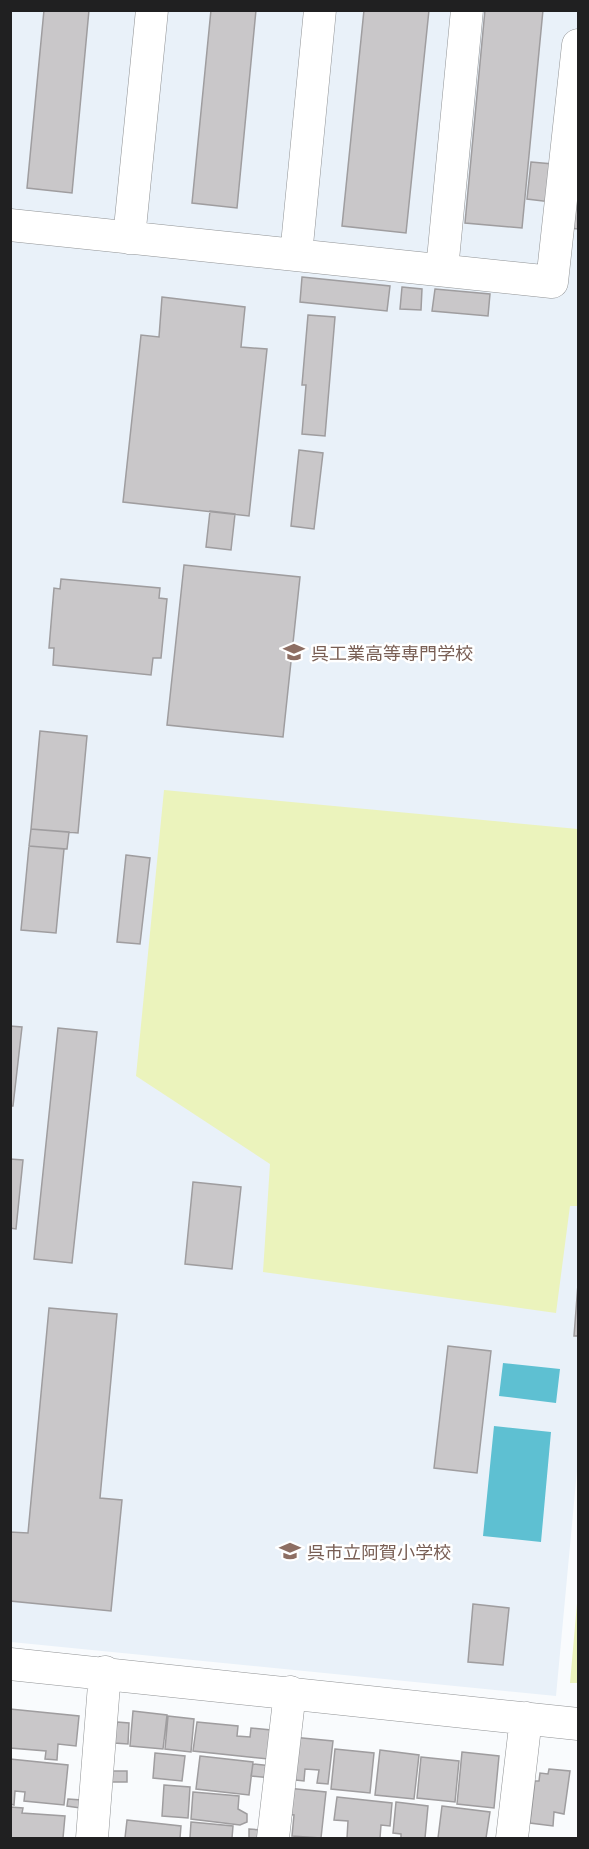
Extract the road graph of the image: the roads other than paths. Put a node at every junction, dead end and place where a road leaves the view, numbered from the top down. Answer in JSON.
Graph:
{"nodes":[{"id":1,"x":152,"y":10,"type":"edge"},
{"id":2,"x":320,"y":10,"type":"edge"},
{"id":3,"x":467,"y":10,"type":"edge"},
{"id":4,"x":579,"y":45,"type":"edge"},
{"id":5,"x":10,"y":225,"type":"edge"},
{"id":6,"x":129,"y":238,"type":"junction"},
{"id":7,"x":296,"y":255,"type":"junction"},
{"id":8,"x":442,"y":270,"type":"junction"},
{"id":9,"x":10,"y":1664,"type":"edge"},
{"id":10,"x":105,"y":1672,"type":"junction"},
{"id":11,"x":290,"y":1692,"type":"junction"},
{"id":12,"x":526,"y":1718,"type":"junction"},
{"id":13,"x":579,"y":1724,"type":"edge"},
{"id":14,"x":92,"y":1839,"type":"edge"},
{"id":15,"x":273,"y":1839,"type":"edge"},
{"id":16,"x":512,"y":1839,"type":"edge"}],
"edges":[{"from":1,"to":6,"type":"street"},
{"from":2,"to":7,"type":"street"},
{"from":3,"to":8,"type":"street"},
{"from":4,"to":8,"type":"street"},
{"from":5,"to":6,"type":"street"},
{"from":6,"to":7,"type":"street"},
{"from":7,"to":8,"type":"street"},
{"from":9,"to":10,"type":"street"},
{"from":10,"to":11,"type":"street"},
{"from":10,"to":14,"type":"street"},
{"from":11,"to":12,"type":"street"},
{"from":11,"to":15,"type":"street"},
{"from":12,"to":13,"type":"street"},
{"from":12,"to":16,"type":"street"}]}
